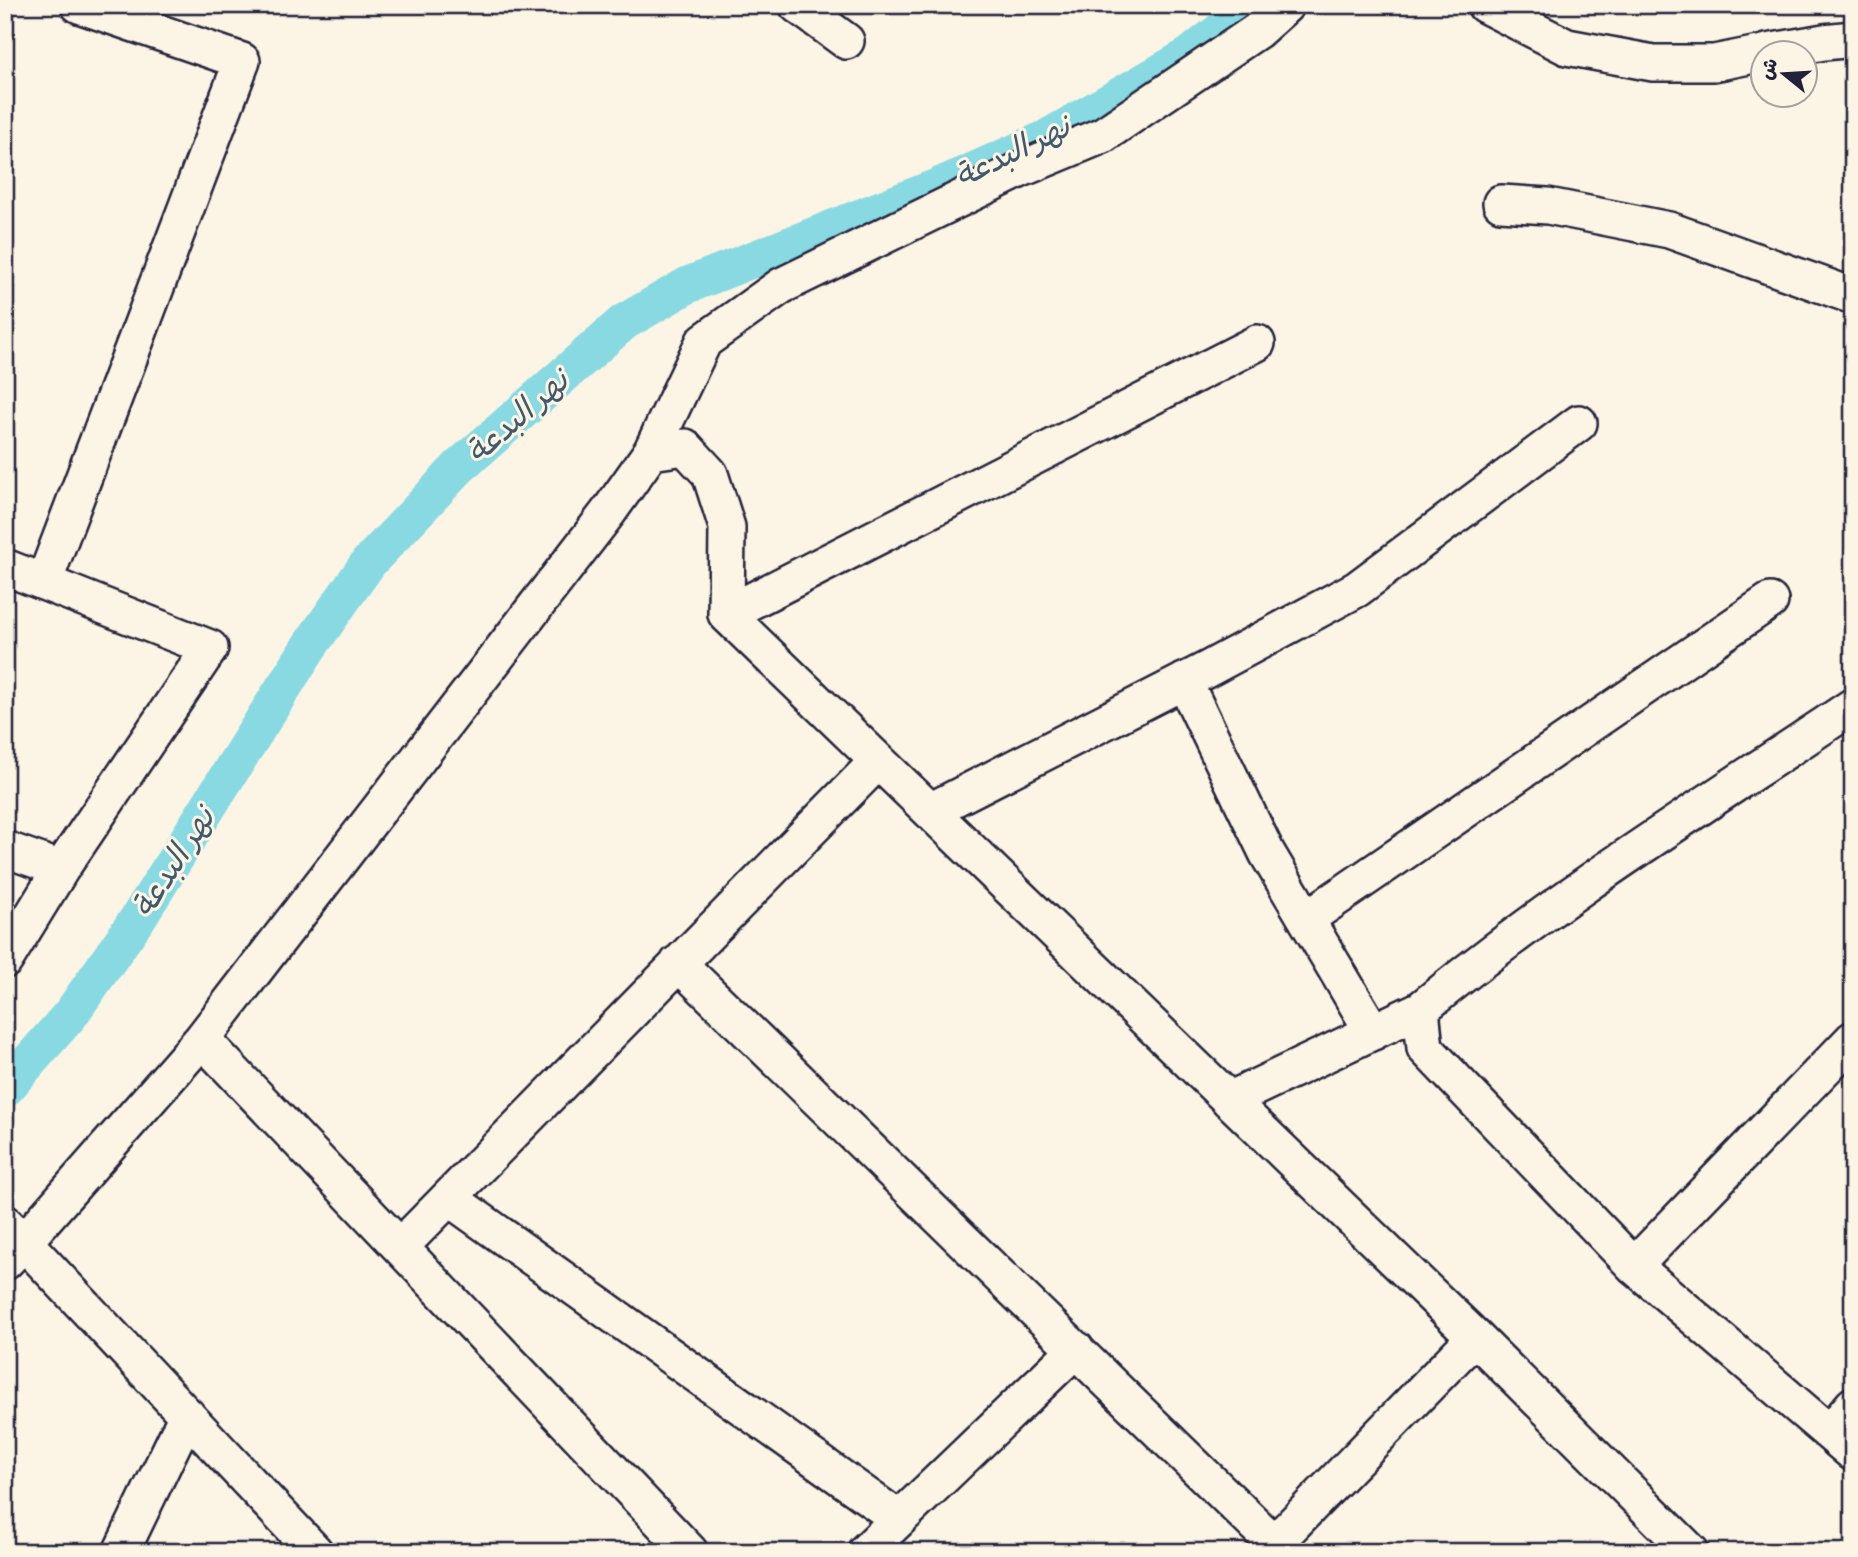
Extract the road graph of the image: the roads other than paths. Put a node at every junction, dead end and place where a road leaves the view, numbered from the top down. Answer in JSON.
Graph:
{"nodes":[{"id":1,"x":79,"y":5,"type":"edge"},
{"id":2,"x":797,"y":5,"type":"edge"},
{"id":3,"x":1286,"y":5,"type":"edge"},
{"id":4,"x":1485,"y":5,"type":"edge"},
{"id":5,"x":1853,"y":39,"type":"edge"},
{"id":6,"x":846,"y":41,"type":"dead end"},
{"id":7,"x":1820,"y":43,"type":"edge"},
{"id":8,"x":1750,"y":56,"type":"edge"},
{"id":9,"x":1501,"y":203,"type":"dead end"},
{"id":10,"x":1853,"y":296,"type":"edge"},
{"id":11,"x":1257,"y":343,"type":"dead end"},
{"id":12,"x":1579,"y":423,"type":"dead end"},
{"id":13,"x":651,"y":452,"type":"junction"},
{"id":14,"x":5,"y":567,"type":"edge"},
{"id":15,"x":44,"y":582,"type":"junction"},
{"id":16,"x":1770,"y":601,"type":"dead end"},
{"id":17,"x":726,"y":614,"type":"junction"},
{"id":18,"x":1184,"y":681,"type":"junction"},
{"id":19,"x":1853,"y":706,"type":"edge"},
{"id":20,"x":878,"y":761,"type":"junction"},
{"id":21,"x":930,"y":811,"type":"junction"},
{"id":22,"x":5,"y":849,"type":"edge"},
{"id":23,"x":61,"y":869,"type":"junction"},
{"id":24,"x":1306,"y":919,"type":"junction"},
{"id":25,"x":5,"y":960,"type":"edge"},
{"id":26,"x":678,"y":963,"type":"junction"},
{"id":27,"x":1421,"y":1009,"type":"junction"},
{"id":28,"x":1373,"y":1032,"type":"junction"},
{"id":29,"x":1853,"y":1039,"type":"edge"},
{"id":30,"x":202,"y":1040,"type":"junction"},
{"id":31,"x":1230,"y":1100,"type":"junction"},
{"id":32,"x":449,"y":1198,"type":"junction"},
{"id":33,"x":12,"y":1242,"type":"edge"},
{"id":34,"x":400,"y":1247,"type":"junction"},
{"id":35,"x":1634,"y":1266,"type":"junction"},
{"id":36,"x":1475,"y":1337,"type":"junction"},
{"id":37,"x":1076,"y":1349,"type":"junction"},
{"id":38,"x":1853,"y":1405,"type":"edge"},
{"id":39,"x":187,"y":1415,"type":"junction"},
{"id":40,"x":1841,"y":1442,"type":"edge"},
{"id":41,"x":899,"y":1519,"type":"junction"},
{"id":42,"x":1270,"y":1548,"type":"edge"},
{"id":43,"x":121,"y":1552,"type":"edge"},
{"id":44,"x":315,"y":1552,"type":"edge"},
{"id":45,"x":690,"y":1552,"type":"edge"},
{"id":46,"x":865,"y":1552,"type":"edge"},
{"id":47,"x":1691,"y":1552,"type":"edge"}],
"edges":[{"from":1,"to":15,"type":"street"},
{"from":2,"to":6,"type":"street"},
{"from":3,"to":13,"type":"street"},
{"from":4,"to":8,"type":"street"},
{"from":5,"to":7,"type":"street"},
{"from":9,"to":10,"type":"street"},
{"from":11,"to":17,"type":"street"},
{"from":12,"to":18,"type":"street"},
{"from":13,"to":17,"type":"street"},
{"from":13,"to":30,"type":"street"},
{"from":14,"to":15,"type":"street"},
{"from":15,"to":23,"type":"street"},
{"from":16,"to":24,"type":"street"},
{"from":17,"to":20,"type":"street"},
{"from":18,"to":21,"type":"street"},
{"from":18,"to":24,"type":"street"},
{"from":19,"to":27,"type":"street"},
{"from":20,"to":21,"type":"street"},
{"from":20,"to":26,"type":"street"},
{"from":21,"to":31,"type":"street"},
{"from":22,"to":23,"type":"street"},
{"from":23,"to":25,"type":"street"},
{"from":24,"to":28,"type":"street"},
{"from":26,"to":32,"type":"street"},
{"from":26,"to":37,"type":"street"},
{"from":27,"to":28,"type":"street"},
{"from":27,"to":35,"type":"street"},
{"from":28,"to":31,"type":"street"},
{"from":29,"to":35,"type":"street"},
{"from":30,"to":33,"type":"street"},
{"from":30,"to":34,"type":"street"},
{"from":31,"to":36,"type":"street"},
{"from":32,"to":34,"type":"street"},
{"from":32,"to":41,"type":"street"},
{"from":33,"to":39,"type":"street"},
{"from":34,"to":45,"type":"street"},
{"from":35,"to":40,"type":"street"},
{"from":36,"to":42,"type":"street"},
{"from":36,"to":47,"type":"street"},
{"from":37,"to":41,"type":"street"},
{"from":37,"to":42,"type":"street"},
{"from":38,"to":40,"type":"street"},
{"from":39,"to":43,"type":"street"},
{"from":39,"to":44,"type":"street"},
{"from":41,"to":46,"type":"street"}]}
